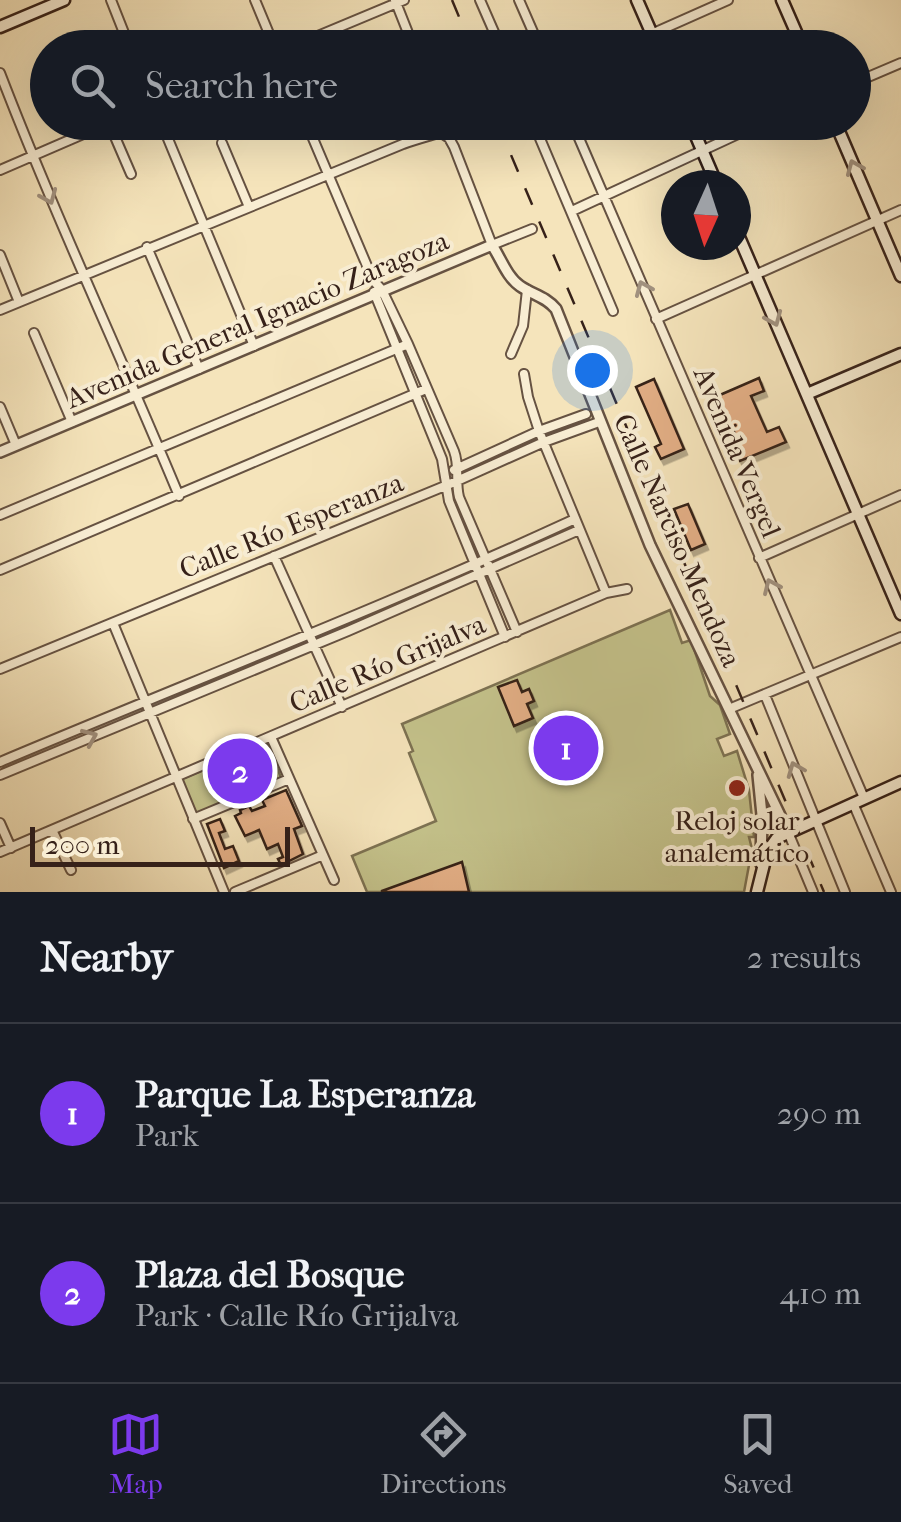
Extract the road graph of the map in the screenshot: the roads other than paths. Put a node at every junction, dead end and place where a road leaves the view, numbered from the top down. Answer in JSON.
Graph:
{"nodes":[{"id":1,"x":64,"y":0,"type":"edge"},
{"id":2,"x":111,"y":0,"type":"edge"},
{"id":3,"x":255,"y":0,"type":"edge"},
{"id":4,"x":480,"y":0,"type":"edge"},
{"id":5,"x":519,"y":0,"type":"edge"},
{"id":6,"x":638,"y":0,"type":"edge"},
{"id":7,"x":728,"y":0,"type":"edge"},
{"id":8,"x":782,"y":0,"type":"edge"},
{"id":9,"x":398,"y":1,"type":"edge"},
{"id":10,"x":0,"y":27,"type":"edge"},
{"id":11,"x":123,"y":30,"type":"edge"},
{"id":12,"x":268,"y":30,"type":"edge"},
{"id":13,"x":331,"y":30,"type":"edge"},
{"id":14,"x":408,"y":30,"type":"edge"},
{"id":15,"x":492,"y":30,"type":"edge"},
{"id":16,"x":532,"y":30,"type":"edge"},
{"id":17,"x":651,"y":30,"type":"edge"},
{"id":18,"x":659,"y":30,"type":"edge"},
{"id":19,"x":794,"y":30,"type":"edge"},
{"id":20,"x":901,"y":63,"type":"edge"},
{"id":21,"x":0,"y":74,"type":"edge"},
{"id":22,"x":871,"y":76,"type":"edge"},
{"id":23,"x":71,"y":140,"type":"edge"},
{"id":24,"x":117,"y":140,"type":"edge"},
{"id":25,"x":168,"y":140,"type":"edge"},
{"id":26,"x":313,"y":140,"type":"edge"},
{"id":27,"x":414,"y":140,"type":"edge"},
{"id":28,"x":450,"y":140,"type":"edge"},
{"id":29,"x":541,"y":140,"type":"edge"},
{"id":30,"x":580,"y":140,"type":"edge"},
{"id":31,"x":698,"y":140,"type":"edge"},
{"id":32,"x":724,"y":140,"type":"edge"},
{"id":33,"x":843,"y":140,"type":"edge"},
{"id":34,"x":222,"y":143,"type":"dead end"},
{"id":35,"x":702,"y":150,"type":"junction"},
{"id":36,"x":32,"y":157,"type":"junction"},
{"id":37,"x":0,"y":170,"type":"edge"},
{"id":38,"x":711,"y":170,"type":"edge"},
{"id":39,"x":131,"y":174,"type":"dead end"},
{"id":40,"x":327,"y":176,"type":"junction"},
{"id":41,"x":603,"y":196,"type":"junction"},
{"id":42,"x":248,"y":207,"type":"junction"},
{"id":43,"x":901,"y":210,"type":"edge"},
{"id":44,"x":572,"y":211,"type":"junction"},
{"id":45,"x":877,"y":220,"type":"junction"},
{"id":46,"x":202,"y":225,"type":"junction"},
{"id":47,"x":532,"y":229,"type":"dead end"},
{"id":48,"x":492,"y":245,"type":"junction"},
{"id":49,"x":147,"y":248,"type":"junction"},
{"id":50,"x":0,"y":255,"type":"edge"},
{"id":51,"x":749,"y":260,"type":"edge"},
{"id":52,"x":755,"y":274,"type":"junction"},
{"id":53,"x":84,"y":276,"type":"junction"},
{"id":54,"x":901,"y":276,"type":"edge"},
{"id":55,"x":527,"y":290,"type":"junction"},
{"id":56,"x":378,"y":292,"type":"junction"},
{"id":57,"x":19,"y":302,"type":"junction"},
{"id":58,"x":0,"y":310,"type":"edge"},
{"id":59,"x":613,"y":311,"type":"dead end"},
{"id":60,"x":656,"y":319,"type":"junction"},
{"id":61,"x":34,"y":333,"type":"dead end"},
{"id":62,"x":408,"y":344,"type":"junction"},
{"id":63,"x":254,"y":346,"type":"junction"},
{"id":64,"x":396,"y":349,"type":"junction"},
{"id":65,"x":511,"y":354,"type":"dead end"},
{"id":66,"x":901,"y":354,"type":"edge"},
{"id":67,"x":199,"y":368,"type":"junction"},
{"id":68,"x":524,"y":374,"type":"dead end"},
{"id":69,"x":426,"y":389,"type":"junction"},
{"id":70,"x":415,"y":394,"type":"junction"},
{"id":71,"x":806,"y":394,"type":"junction"},
{"id":72,"x":137,"y":395,"type":"junction"},
{"id":73,"x":0,"y":407,"type":"edge"},
{"id":74,"x":586,"y":414,"type":"dead end"},
{"id":75,"x":72,"y":422,"type":"junction"},
{"id":76,"x":599,"y":422,"type":"junction"},
{"id":77,"x":540,"y":431,"type":"junction"},
{"id":78,"x":544,"y":442,"type":"junction"},
{"id":79,"x":16,"y":445,"type":"junction"},
{"id":80,"x":159,"y":448,"type":"junction"},
{"id":81,"x":0,"y":452,"type":"edge"},
{"id":82,"x":459,"y":468,"type":"junction"},
{"id":83,"x":446,"y":474,"type":"junction"},
{"id":84,"x":456,"y":481,"type":"junction"},
{"id":85,"x":446,"y":485,"type":"junction"},
{"id":86,"x":901,"y":495,"type":"edge"},
{"id":87,"x":178,"y":496,"type":"junction"},
{"id":88,"x":858,"y":514,"type":"junction"},
{"id":89,"x":0,"y":515,"type":"edge"},
{"id":90,"x":574,"y":519,"type":"junction"},
{"id":91,"x":579,"y":530,"type":"junction"},
{"id":92,"x":274,"y":556,"type":"junction"},
{"id":93,"x":758,"y":558,"type":"junction"},
{"id":94,"x":474,"y":564,"type":"junction"},
{"id":95,"x":488,"y":565,"type":"junction"},
{"id":96,"x":0,"y":570,"type":"edge"},
{"id":97,"x":478,"y":574,"type":"junction"},
{"id":98,"x":627,"y":589,"type":"dead end"},
{"id":99,"x":606,"y":594,"type":"junction"},
{"id":100,"x":901,"y":614,"type":"edge"},
{"id":101,"x":113,"y":623,"type":"junction"},
{"id":102,"x":517,"y":632,"type":"junction"},
{"id":103,"x":505,"y":637,"type":"junction"},
{"id":104,"x":901,"y":638,"type":"edge"},
{"id":105,"x":312,"y":640,"type":"junction"},
{"id":106,"x":0,"y":669,"type":"edge"},
{"id":107,"x":811,"y":675,"type":"junction"},
{"id":108,"x":765,"y":695,"type":"junction"},
{"id":109,"x":145,"y":701,"type":"junction"},
{"id":110,"x":342,"y":706,"type":"junction"},
{"id":111,"x":730,"y":709,"type":"junction"},
{"id":112,"x":150,"y":712,"type":"junction"},
{"id":113,"x":270,"y":738,"type":"junction"},
{"id":114,"x":0,"y":762,"type":"edge"},
{"id":115,"x":756,"y":762,"type":"junction"},
{"id":116,"x":0,"y":775,"type":"edge"},
{"id":117,"x":176,"y":778,"type":"junction"},
{"id":118,"x":289,"y":780,"type":"junction"},
{"id":119,"x":901,"y":782,"type":"edge"},
{"id":120,"x":864,"y":798,"type":"junction"},
{"id":121,"x":852,"y":803,"type":"junction"},
{"id":122,"x":193,"y":820,"type":"junction"},
{"id":123,"x":815,"y":820,"type":"junction"},
{"id":124,"x":0,"y":822,"type":"edge"},
{"id":125,"x":52,"y":830,"type":"junction"},
{"id":126,"x":788,"y":832,"type":"junction"},
{"id":127,"x":11,"y":848,"type":"junction"},
{"id":128,"x":0,"y":852,"type":"edge"},
{"id":129,"x":323,"y":855,"type":"junction"},
{"id":130,"x":761,"y":869,"type":"junction"},
{"id":131,"x":71,"y":870,"type":"dead end"},
{"id":132,"x":334,"y":880,"type":"dead end"},
{"id":133,"x":224,"y":892,"type":"edge"},
{"id":134,"x":234,"y":892,"type":"edge"},
{"id":135,"x":756,"y":892,"type":"edge"},
{"id":136,"x":813,"y":892,"type":"edge"},
{"id":137,"x":845,"y":892,"type":"edge"},
{"id":138,"x":891,"y":892,"type":"edge"}],
"edges":[{"from":1,"to":10,"type":"main road"},
{"from":2,"to":11,"type":"street"},
{"from":3,"to":12,"type":"street"},
{"from":4,"to":15,"type":"street"},
{"from":5,"to":16,"type":"street"},
{"from":6,"to":17,"type":"main road"},
{"from":7,"to":18,"type":"street"},
{"from":8,"to":19,"type":"main road"},
{"from":9,"to":13,"type":"street"},
{"from":9,"to":14,"type":"street"},
{"from":20,"to":22,"type":"street"},
{"from":21,"to":36,"type":"street"},
{"from":23,"to":36,"type":"street"},
{"from":24,"to":39,"type":"street"},
{"from":25,"to":46,"type":"street"},
{"from":26,"to":40,"type":"street"},
{"from":27,"to":40,"type":"street"},
{"from":28,"to":48,"type":"street"},
{"from":29,"to":44,"type":"street"},
{"from":30,"to":41,"type":"street","name":"Avenida Vergel"},
{"from":31,"to":35,"type":"main road"},
{"from":32,"to":35,"type":"street"},
{"from":45,"to":33,"type":"main road","one_way":true},
{"from":34,"to":42,"type":"street"},
{"from":35,"to":38,"type":"main road"},
{"from":35,"to":41,"type":"street"},
{"from":36,"to":37,"type":"street"},
{"from":36,"to":53,"type":"street","one_way":true},
{"from":40,"to":42,"type":"street"},
{"from":40,"to":56,"type":"street"},
{"from":41,"to":44,"type":"street"},
{"from":60,"to":41,"type":"street","name":"Avenida Vergel","one_way":true},
{"from":42,"to":46,"type":"street"},
{"from":43,"to":45,"type":"street"},
{"from":44,"to":59,"type":"street"},
{"from":45,"to":52,"type":"street"},
{"from":45,"to":54,"type":"main road"},
{"from":46,"to":49,"type":"street"},
{"from":46,"to":63,"type":"street"},
{"from":47,"to":48,"type":"street","name":"Avenida General Ignacio Zaragoza"},
{"from":48,"to":55,"type":"street","name":"Calle Narciso Mendoza"},
{"from":48,"to":56,"type":"street","name":"Avenida General Ignacio Zaragoza"},
{"from":49,"to":53,"type":"street"},
{"from":49,"to":67,"type":"street"},
{"from":50,"to":57,"type":"street"},
{"from":51,"to":52,"type":"main road"},
{"from":52,"to":60,"type":"street"},
{"from":52,"to":71,"type":"main road","one_way":true},
{"from":53,"to":57,"type":"street"},
{"from":53,"to":72,"type":"street"},
{"from":55,"to":65,"type":"street"},
{"from":55,"to":76,"type":"street","name":"Calle Narciso Mendoza"},
{"from":56,"to":62,"type":"street"},
{"from":56,"to":63,"type":"street","name":"Avenida General Ignacio Zaragoza"},
{"from":56,"to":64,"type":"street"},
{"from":57,"to":58,"type":"street"},
{"from":60,"to":93,"type":"street","name":"Avenida Vergel"},
{"from":61,"to":75,"type":"street"},
{"from":62,"to":64,"type":"street"},
{"from":62,"to":69,"type":"street"},
{"from":63,"to":67,"type":"street","name":"Avenida General Ignacio Zaragoza"},
{"from":64,"to":70,"type":"street"},
{"from":64,"to":80,"type":"street"},
{"from":66,"to":71,"type":"main road"},
{"from":67,"to":72,"type":"street","name":"Avenida General Ignacio Zaragoza"},
{"from":68,"to":77,"type":"street"},
{"from":69,"to":70,"type":"street"},
{"from":69,"to":82,"type":"street"},
{"from":70,"to":83,"type":"street"},
{"from":70,"to":87,"type":"street"},
{"from":71,"to":88,"type":"main road"},
{"from":72,"to":75,"type":"street","name":"Avenida General Ignacio Zaragoza"},
{"from":72,"to":80,"type":"street"},
{"from":73,"to":79,"type":"street"},
{"from":74,"to":77,"type":"street"},
{"from":75,"to":79,"type":"street","name":"Avenida General Ignacio Zaragoza"},
{"from":76,"to":78,"type":"street","name":"Calle Río Esperanza"},
{"from":76,"to":111,"type":"street","name":"Calle Narciso Mendoza"},
{"from":77,"to":78,"type":"street"},
{"from":77,"to":82,"type":"street"},
{"from":78,"to":84,"type":"street","name":"Calle Río Esperanza"},
{"from":78,"to":90,"type":"street"},
{"from":79,"to":81,"type":"street","name":"Avenida General Ignacio Zaragoza"},
{"from":80,"to":87,"type":"street"},
{"from":80,"to":89,"type":"street"},
{"from":82,"to":83,"type":"street"},
{"from":82,"to":84,"type":"street"},
{"from":83,"to":85,"type":"street"},
{"from":84,"to":85,"type":"street","name":"Calle Río Esperanza"},
{"from":84,"to":95,"type":"street"},
{"from":85,"to":92,"type":"street","name":"Calle Río Esperanza"},
{"from":85,"to":94,"type":"street"},
{"from":86,"to":88,"type":"street"},
{"from":87,"to":96,"type":"street"},
{"from":88,"to":93,"type":"street"},
{"from":88,"to":100,"type":"main road"},
{"from":90,"to":91,"type":"street"},
{"from":90,"to":95,"type":"street"},
{"from":91,"to":95,"type":"street"},
{"from":91,"to":99,"type":"street"},
{"from":92,"to":101,"type":"street","name":"Calle Río Esperanza"},
{"from":92,"to":105,"type":"street"},
{"from":107,"to":93,"type":"street","name":"Avenida Vergel","one_way":true},
{"from":94,"to":95,"type":"street"},
{"from":94,"to":97,"type":"street"},
{"from":94,"to":105,"type":"street"},
{"from":95,"to":97,"type":"street"},
{"from":95,"to":102,"type":"street"},
{"from":97,"to":103,"type":"street"},
{"from":97,"to":105,"type":"street"},
{"from":98,"to":99,"type":"street","name":"Calle Río Grijalva"},
{"from":99,"to":102,"type":"street","name":"Calle Río Grijalva"},
{"from":101,"to":106,"type":"street","name":"Calle Río Esperanza"},
{"from":101,"to":109,"type":"street"},
{"from":102,"to":103,"type":"street","name":"Calle Río Grijalva"},
{"from":103,"to":110,"type":"street","name":"Calle Río Grijalva"},
{"from":104,"to":107,"type":"street"},
{"from":105,"to":109,"type":"street"},
{"from":105,"to":110,"type":"street"},
{"from":105,"to":112,"type":"street"},
{"from":107,"to":108,"type":"street"},
{"from":107,"to":120,"type":"street","name":"Avenida Vergel"},
{"from":108,"to":111,"type":"street"},
{"from":123,"to":108,"type":"street","one_way":true},
{"from":109,"to":112,"type":"street"},
{"from":109,"to":114,"type":"street"},
{"from":110,"to":113,"type":"street","name":"Calle Río Grijalva"},
{"from":111,"to":115,"type":"street","name":"Calle Narciso Mendoza"},
{"from":116,"to":112,"type":"street","one_way":true},
{"from":112,"to":117,"type":"street"},
{"from":113,"to":117,"type":"street","name":"Calle Río Grijalva"},
{"from":113,"to":118,"type":"street"},
{"from":115,"to":126,"type":"street","name":"Calle Narciso Mendoza"},
{"from":115,"to":130,"type":"street","name":"Calle Narciso Mendoza"},
{"from":117,"to":122,"type":"street"},
{"from":117,"to":125,"type":"street","name":"Calle Río Grijalva"},
{"from":118,"to":122,"type":"street"},
{"from":118,"to":129,"type":"street"},
{"from":119,"to":120,"type":"main road"},
{"from":120,"to":121,"type":"main road"},
{"from":121,"to":123,"type":"main road"},
{"from":121,"to":138,"type":"street"},
{"from":122,"to":133,"type":"street"},
{"from":123,"to":126,"type":"main road"},
{"from":123,"to":137,"type":"street"},
{"from":124,"to":127,"type":"street"},
{"from":125,"to":127,"type":"street","name":"Calle Río Grijalva"},
{"from":125,"to":131,"type":"street"},
{"from":126,"to":130,"type":"main road"},
{"from":126,"to":136,"type":"street","name":"Calle Narciso Mendoza"},
{"from":127,"to":128,"type":"street","name":"Calle Río Grijalva"},
{"from":129,"to":132,"type":"street"},
{"from":129,"to":134,"type":"street"},
{"from":130,"to":135,"type":"main road"}]}
